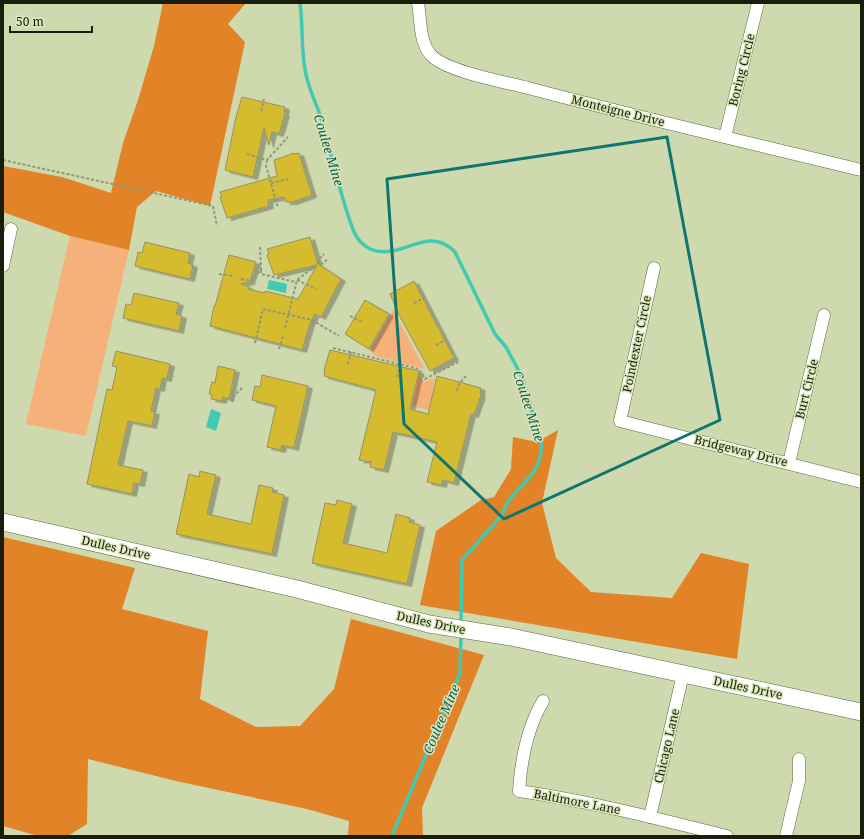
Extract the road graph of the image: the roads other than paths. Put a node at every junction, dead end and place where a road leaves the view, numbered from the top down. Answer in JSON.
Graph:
{"nodes":[{"id":1,"x":418,"y":3,"type":"edge"},
{"id":2,"x":758,"y":3,"type":"edge"},
{"id":3,"x":725,"y":137,"type":"junction"},
{"id":4,"x":861,"y":170,"type":"edge"},
{"id":5,"x":12,"y":229,"type":"dead end"},
{"id":6,"x":3,"y":266,"type":"edge"},
{"id":7,"x":654,"y":268,"type":"dead end"},
{"id":8,"x":824,"y":315,"type":"dead end"},
{"id":9,"x":620,"y":421,"type":"joint"},
{"id":10,"x":789,"y":463,"type":"junction"},
{"id":11,"x":861,"y":482,"type":"edge"},
{"id":12,"x":3,"y":522,"type":"edge"},
{"id":13,"x":684,"y":674,"type":"junction"},
{"id":14,"x":543,"y":701,"type":"dead end"},
{"id":15,"x":861,"y":712,"type":"edge"},
{"id":16,"x":799,"y":759,"type":"dead end"},
{"id":17,"x":650,"y":817,"type":"junction"},
{"id":18,"x":727,"y":836,"type":"edge"},
{"id":19,"x":786,"y":836,"type":"edge"}],
"edges":[{"from":1,"to":3,"type":"street","name":"Monteigne Drive"},
{"from":2,"to":3,"type":"street","name":"Boring Circle"},
{"from":3,"to":4,"type":"street","name":"Monteigne Drive"},
{"from":5,"to":6,"type":"street"},
{"from":7,"to":9,"type":"street","name":"Poindexter Circle"},
{"from":8,"to":10,"type":"street","name":"Burt Circle"},
{"from":9,"to":10,"type":"street","name":"Bridgeway Drive"},
{"from":10,"to":11,"type":"street","name":"Bridgeway Drive"},
{"from":12,"to":13,"type":"street","name":"Dulles Drive"},
{"from":13,"to":15,"type":"street","name":"Dulles Drive"},
{"from":13,"to":17,"type":"street","name":"Chicago Lane"},
{"from":14,"to":17,"type":"street","name":"Baltimore Lane"},
{"from":16,"to":19,"type":"street"},
{"from":17,"to":18,"type":"street","name":"Baltimore Lane"}]}
